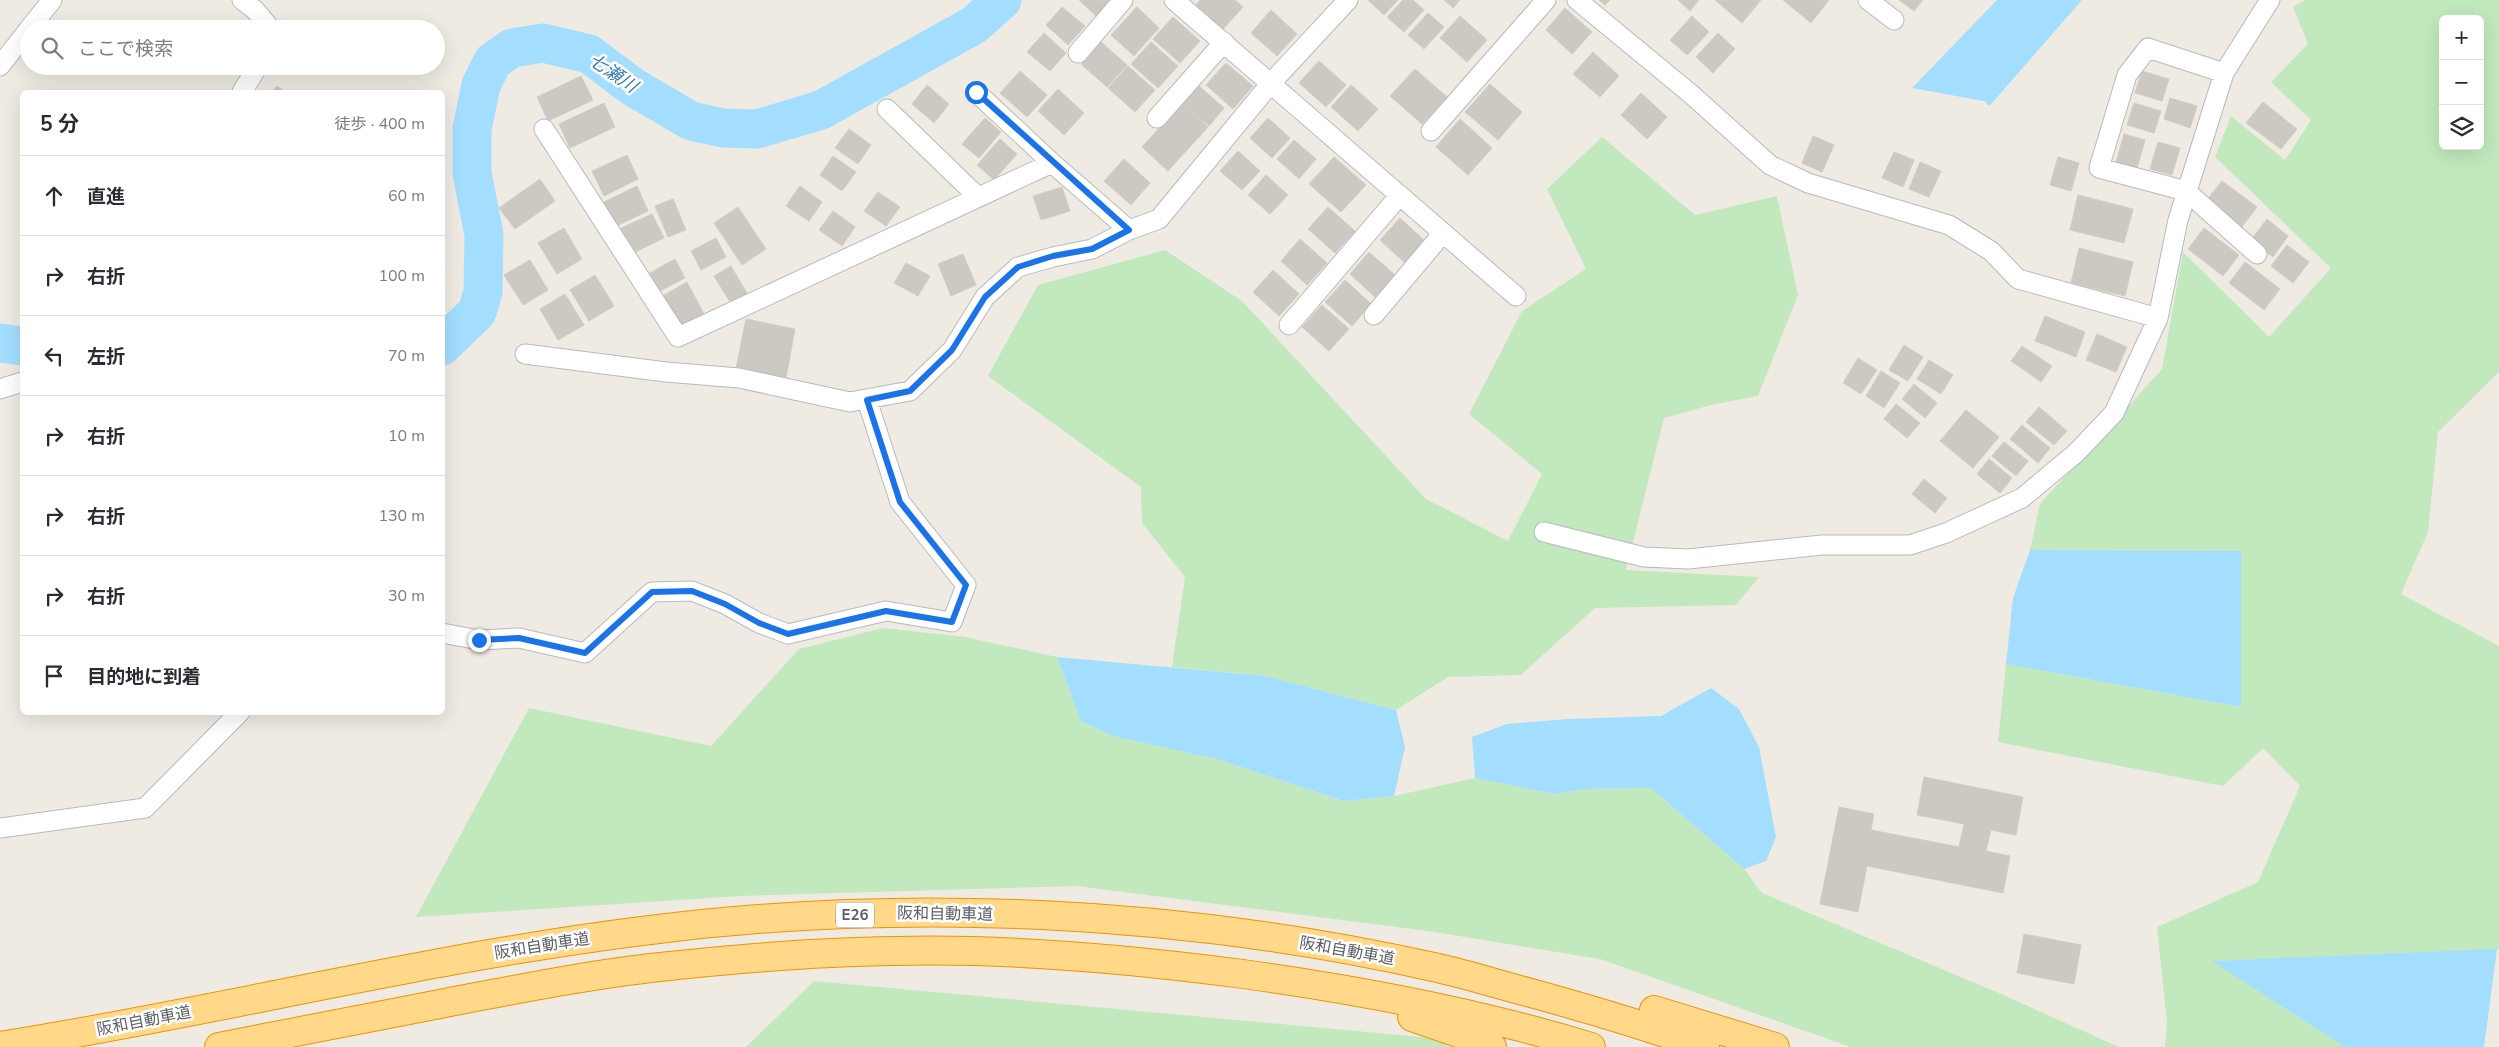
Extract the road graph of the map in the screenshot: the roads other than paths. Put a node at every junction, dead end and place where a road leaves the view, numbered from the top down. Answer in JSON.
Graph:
{"nodes":[{"id":1,"x":52,"y":0,"type":"edge"},
{"id":2,"x":242,"y":0,"type":"edge"},
{"id":3,"x":1123,"y":0,"type":"edge"},
{"id":4,"x":1174,"y":0,"type":"edge"},
{"id":5,"x":1348,"y":0,"type":"edge"},
{"id":6,"x":1546,"y":0,"type":"edge"},
{"id":7,"x":1576,"y":0,"type":"edge"},
{"id":8,"x":1868,"y":0,"type":"edge"},
{"id":9,"x":2270,"y":0,"type":"edge"},
{"id":10,"x":36,"y":20,"type":"edge"},
{"id":11,"x":263,"y":20,"type":"edge"},
{"id":12,"x":1894,"y":20,"type":"dead end"},
{"id":13,"x":20,"y":40,"type":"edge"},
{"id":14,"x":1224,"y":42,"type":"junction"},
{"id":15,"x":1078,"y":53,"type":"dead end"},
{"id":16,"x":0,"y":66,"type":"edge"},
{"id":17,"x":2224,"y":73,"type":"junction"},
{"id":18,"x":252,"y":75,"type":"edge"},
{"id":19,"x":1271,"y":83,"type":"junction"},
{"id":20,"x":243,"y":90,"type":"edge"},
{"id":21,"x":976,"y":92,"type":"dead end"},
{"id":22,"x":887,"y":109,"type":"dead end"},
{"id":23,"x":1157,"y":118,"type":"dead end"},
{"id":24,"x":544,"y":129,"type":"dead end"},
{"id":25,"x":1431,"y":131,"type":"dead end"},
{"id":26,"x":1052,"y":163,"type":"junction"},
{"id":27,"x":2186,"y":191,"type":"junction"},
{"id":28,"x":1400,"y":195,"type":"junction"},
{"id":29,"x":978,"y":197,"type":"junction"},
{"id":30,"x":1129,"y":230,"type":"junction"},
{"id":31,"x":1443,"y":233,"type":"junction"},
{"id":32,"x":2257,"y":254,"type":"dead end"},
{"id":33,"x":1516,"y":296,"type":"dead end"},
{"id":34,"x":1374,"y":315,"type":"dead end"},
{"id":35,"x":2158,"y":318,"type":"junction"},
{"id":36,"x":1289,"y":325,"type":"dead end"},
{"id":37,"x":525,"y":354,"type":"dead end"},
{"id":38,"x":20,"y":383,"type":"edge"},
{"id":39,"x":0,"y":389,"type":"edge"},
{"id":40,"x":867,"y":400,"type":"junction"},
{"id":41,"x":1544,"y":532,"type":"dead end"},
{"id":42,"x":445,"y":634,"type":"edge"},
{"id":43,"x":237,"y":715,"type":"edge"},
{"id":44,"x":0,"y":828,"type":"edge"},
{"id":45,"x":897,"y":950,"type":"junction"},
{"id":46,"x":1440,"y":969,"type":"junction"},
{"id":47,"x":0,"y":1046,"type":"edge"},
{"id":48,"x":218,"y":1047,"type":"edge"},
{"id":49,"x":1492,"y":1047,"type":"edge"},
{"id":50,"x":1591,"y":1047,"type":"edge"},
{"id":51,"x":1705,"y":1047,"type":"edge"},
{"id":52,"x":1775,"y":1047,"type":"edge"}],
"edges":[{"from":1,"to":10,"type":"street"},
{"from":2,"to":11,"type":"street"},
{"from":3,"to":15,"type":"street"},
{"from":4,"to":14,"type":"street"},
{"from":5,"to":19,"type":"street"},
{"from":6,"to":25,"type":"street"},
{"from":7,"to":35,"type":"street"},
{"from":8,"to":12,"type":"street"},
{"from":9,"to":17,"type":"street"},
{"from":13,"to":16,"type":"street"},
{"from":14,"to":19,"type":"street"},
{"from":14,"to":23,"type":"street"},
{"from":17,"to":27,"type":"street"},
{"from":17,"to":27,"type":"street"},
{"from":18,"to":20,"type":"street"},
{"from":19,"to":28,"type":"street"},
{"from":19,"to":30,"type":"street"},
{"from":21,"to":26,"type":"street"},
{"from":22,"to":29,"type":"street"},
{"from":24,"to":29,"type":"street"},
{"from":26,"to":29,"type":"street"},
{"from":26,"to":30,"type":"street"},
{"from":27,"to":32,"type":"street"},
{"from":27,"to":35,"type":"street"},
{"from":28,"to":31,"type":"street"},
{"from":28,"to":36,"type":"street"},
{"from":30,"to":40,"type":"street"},
{"from":31,"to":33,"type":"street"},
{"from":31,"to":34,"type":"street"},
{"from":35,"to":41,"type":"street"},
{"from":37,"to":40,"type":"street"},
{"from":38,"to":39,"type":"street"},
{"from":40,"to":42,"type":"street"},
{"from":43,"to":44,"type":"street"},
{"from":45,"to":48,"type":"highway","number":"E26"},
{"from":45,"to":49,"type":"highway"},
{"from":45,"to":50,"type":"highway","number":"E26"},
{"from":46,"to":47,"type":"highway","name":"阪和自動車道","number":"E26"},
{"from":46,"to":51,"type":"highway","name":"阪和自動車道","number":"E26"},
{"from":46,"to":52,"type":"highway"}]}
